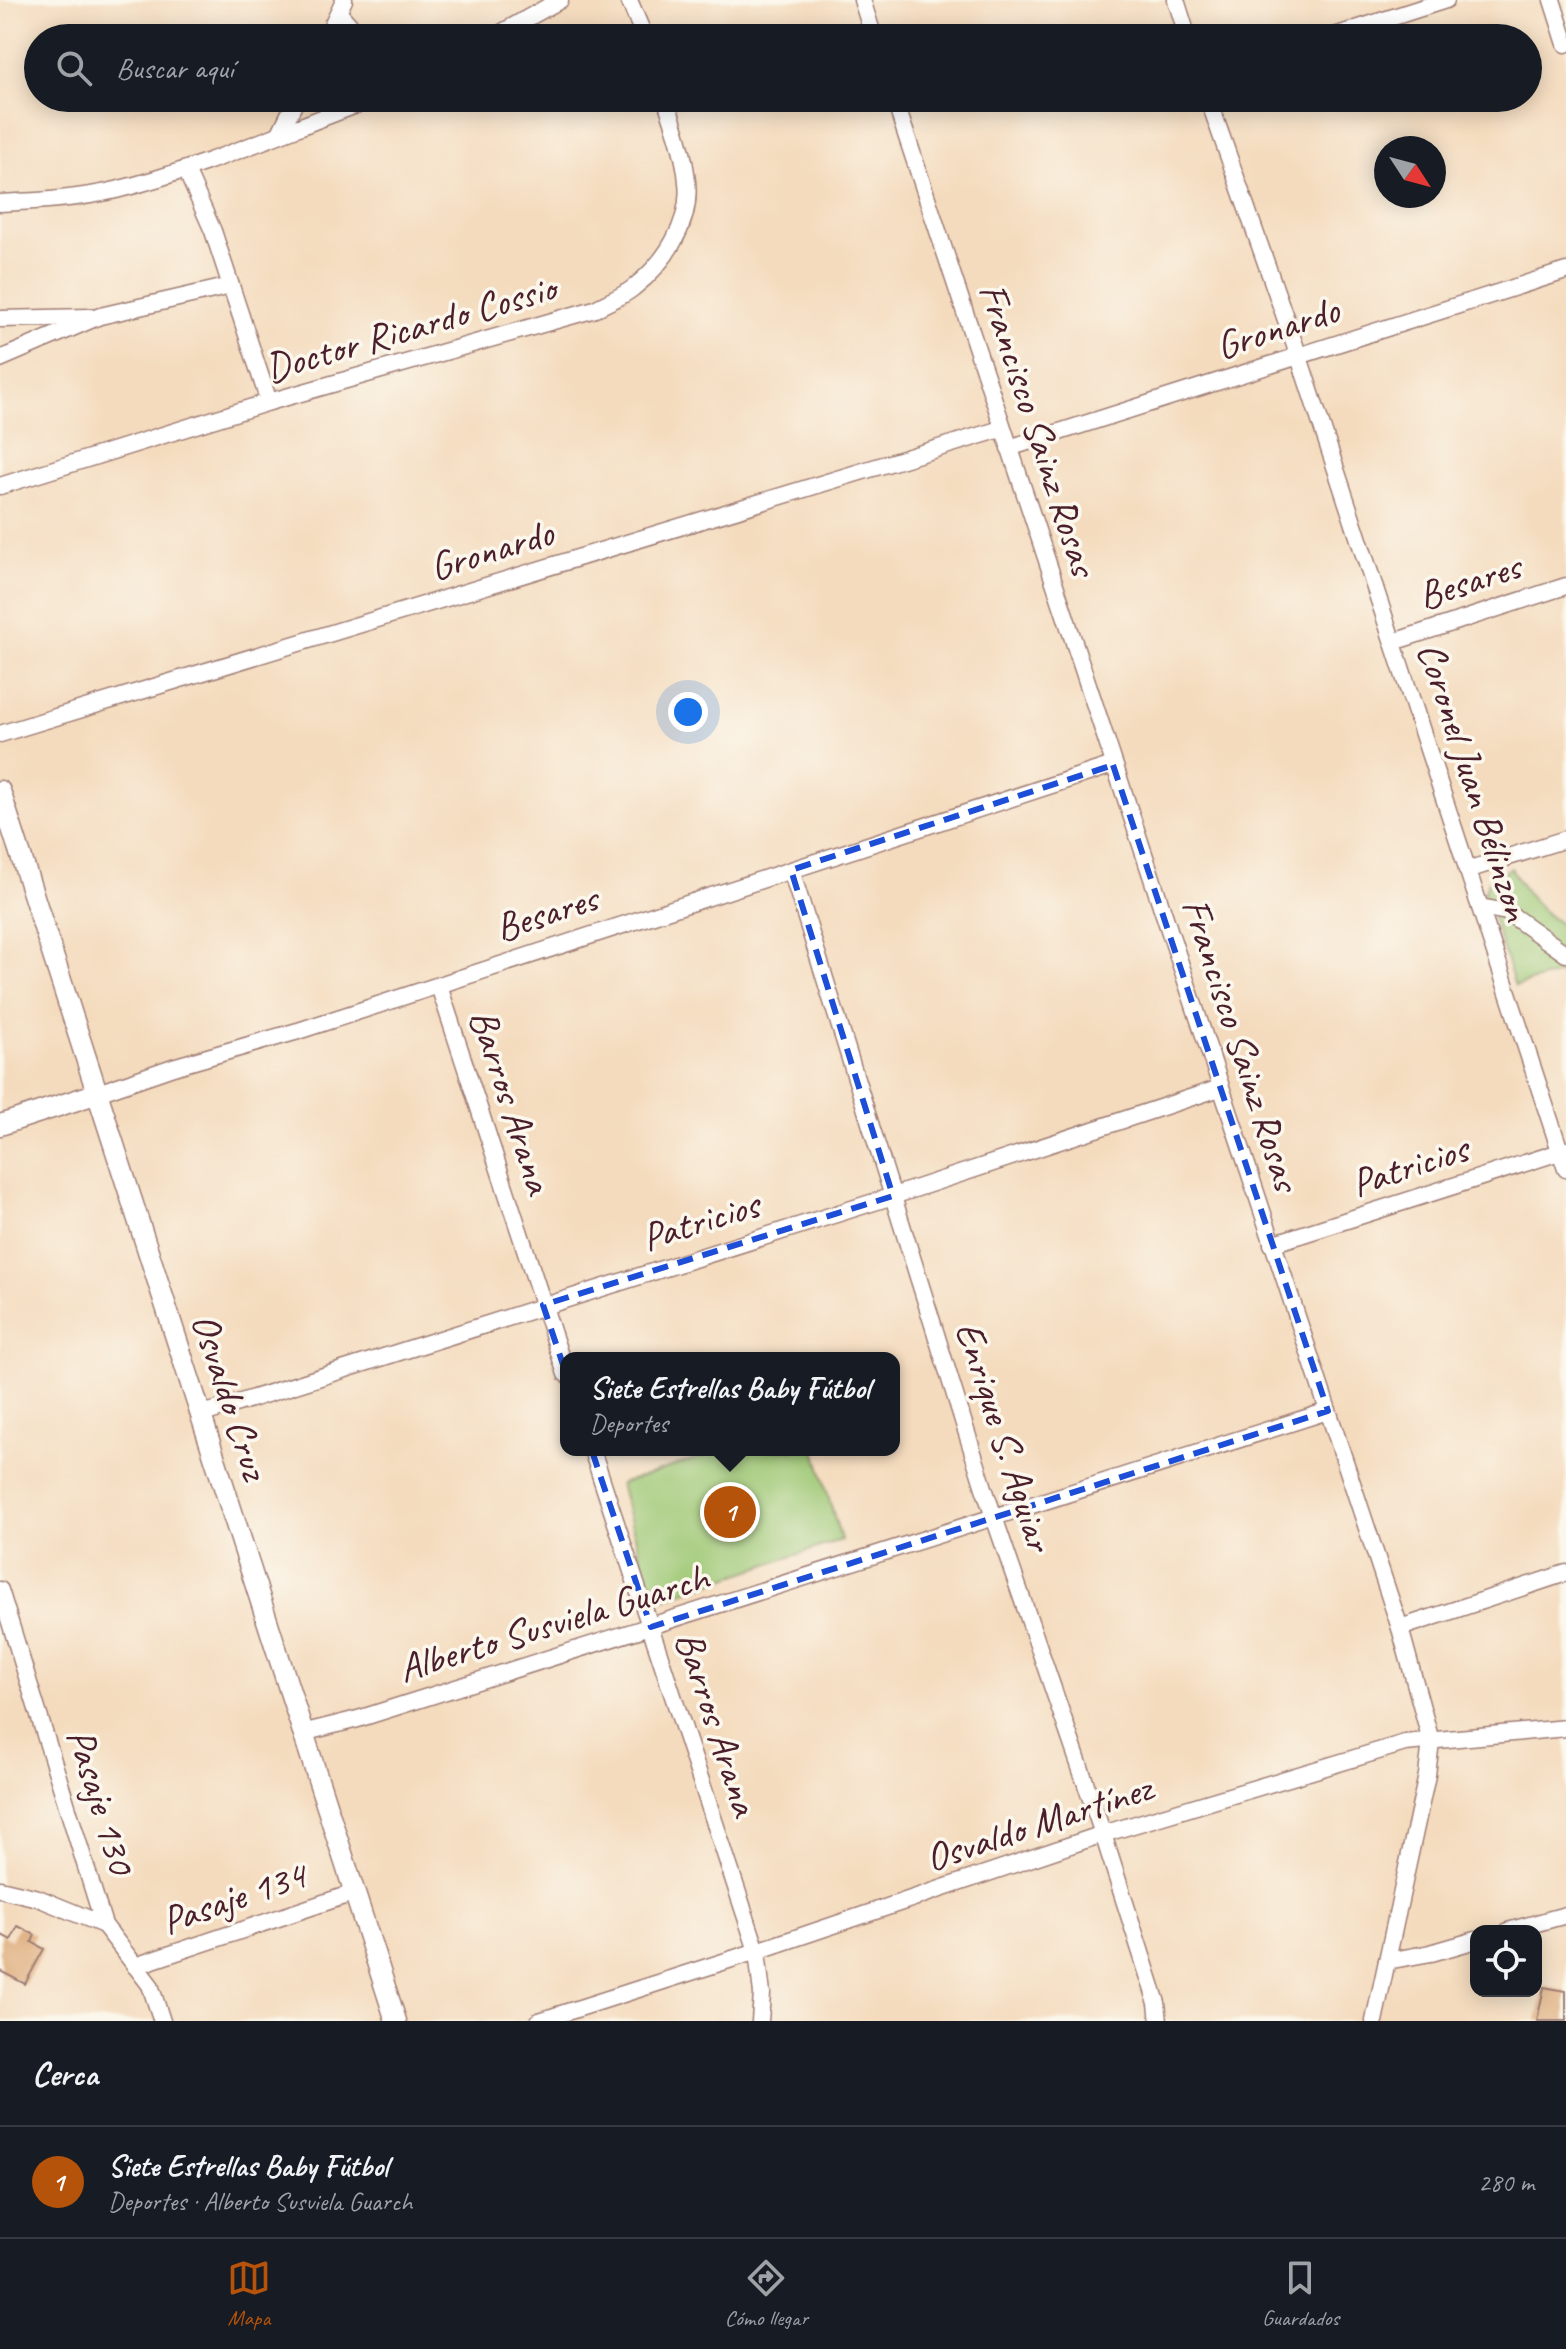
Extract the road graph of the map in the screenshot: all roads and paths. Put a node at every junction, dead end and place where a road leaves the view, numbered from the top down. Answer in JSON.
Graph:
{"nodes":[{"id":1,"x":560,"y":0,"type":"edge"},
{"id":2,"x":629,"y":0,"type":"edge"},
{"id":3,"x":862,"y":0,"type":"edge"},
{"id":4,"x":1176,"y":0,"type":"edge"},
{"id":5,"x":1446,"y":0,"type":"edge"},
{"id":6,"x":1552,"y":0,"type":"edge"},
{"id":7,"x":342,"y":6,"type":"edge"},
{"id":8,"x":333,"y":24,"type":"edge"},
{"id":9,"x":353,"y":24,"type":"edge"},
{"id":10,"x":517,"y":24,"type":"edge"},
{"id":11,"x":639,"y":24,"type":"edge"},
{"id":12,"x":870,"y":24,"type":"edge"},
{"id":13,"x":1184,"y":24,"type":"edge"},
{"id":14,"x":1371,"y":24,"type":"edge"},
{"id":15,"x":1566,"y":44,"type":"edge"},
{"id":16,"x":290,"y":112,"type":"edge"},
{"id":17,"x":337,"y":112,"type":"edge"},
{"id":18,"x":669,"y":112,"type":"edge"},
{"id":19,"x":899,"y":112,"type":"edge"},
{"id":20,"x":1213,"y":112,"type":"edge"},
{"id":21,"x":280,"y":133,"type":"junction"},
{"id":22,"x":186,"y":170,"type":"junction"},
{"id":23,"x":0,"y":203,"type":"edge"},
{"id":24,"x":1566,"y":271,"type":"edge"},
{"id":25,"x":231,"y":286,"type":"junction"},
{"id":26,"x":100,"y":316,"type":"junction"},
{"id":27,"x":0,"y":319,"type":"edge"},
{"id":28,"x":1298,"y":354,"type":"junction"},
{"id":29,"x":0,"y":359,"type":"edge"},
{"id":30,"x":269,"y":402,"type":"junction"},
{"id":31,"x":1001,"y":429,"type":"junction"},
{"id":32,"x":1009,"y":448,"type":"junction"},
{"id":33,"x":0,"y":486,"type":"edge"},
{"id":34,"x":1566,"y":586,"type":"edge"},
{"id":35,"x":1393,"y":642,"type":"junction"},
{"id":36,"x":0,"y":734,"type":"edge"},
{"id":37,"x":1113,"y":765,"type":"junction"},
{"id":38,"x":0,"y":791,"type":"edge"},
{"id":39,"x":1566,"y":839,"type":"edge"},
{"id":40,"x":791,"y":870,"type":"junction"},
{"id":41,"x":1467,"y":870,"type":"junction"},
{"id":42,"x":1480,"y":907,"type":"junction"},
{"id":43,"x":1566,"y":954,"type":"edge"},
{"id":44,"x":439,"y":986,"type":"junction"},
{"id":45,"x":1220,"y":1088,"type":"junction"},
{"id":46,"x":95,"y":1094,"type":"junction"},
{"id":47,"x":0,"y":1125,"type":"edge"},
{"id":48,"x":1563,"y":1151,"type":"edge"},
{"id":49,"x":1566,"y":1169,"type":"edge"},
{"id":50,"x":893,"y":1196,"type":"junction"},
{"id":51,"x":1272,"y":1244,"type":"junction"},
{"id":52,"x":543,"y":1305,"type":"junction"},
{"id":53,"x":560,"y":1356,"type":"edge"},
{"id":54,"x":1328,"y":1411,"type":"junction"},
{"id":55,"x":200,"y":1415,"type":"junction"},
{"id":56,"x":594,"y":1456,"type":"edge"},
{"id":57,"x":995,"y":1518,"type":"junction"},
{"id":58,"x":1566,"y":1573,"type":"edge"},
{"id":59,"x":0,"y":1590,"type":"edge"},
{"id":60,"x":651,"y":1627,"type":"junction"},
{"id":61,"x":1400,"y":1628,"type":"junction"},
{"id":62,"x":6,"y":1632,"type":"edge"},
{"id":63,"x":1566,"y":1728,"type":"edge"},
{"id":64,"x":302,"y":1733,"type":"junction"},
{"id":65,"x":1431,"y":1741,"type":"junction"},
{"id":66,"x":1103,"y":1834,"type":"junction"},
{"id":67,"x":0,"y":1889,"type":"edge"},
{"id":68,"x":353,"y":1893,"type":"junction"},
{"id":69,"x":1566,"y":1915,"type":"edge"},
{"id":70,"x":104,"y":1925,"type":"junction"},
{"id":71,"x":1530,"y":1925,"type":"edge"},
{"id":72,"x":1470,"y":1942,"type":"edge"},
{"id":73,"x":757,"y":1951,"type":"junction"},
{"id":74,"x":1387,"y":1961,"type":"junction"},
{"id":75,"x":135,"y":1966,"type":"junction"},
{"id":76,"x":393,"y":2020,"type":"edge"},
{"id":77,"x":162,"y":2021,"type":"edge"},
{"id":78,"x":539,"y":2021,"type":"edge"},
{"id":79,"x":760,"y":2021,"type":"edge"},
{"id":80,"x":1159,"y":2021,"type":"edge"},
{"id":81,"x":1374,"y":2021,"type":"edge"}],
"edges":[{"from":1,"to":10,"type":"street"},
{"from":2,"to":11,"type":"street"},
{"from":3,"to":12,"type":"street"},
{"from":4,"to":13,"type":"street"},
{"from":5,"to":14,"type":"street"},
{"from":6,"to":15,"type":"street"},
{"from":7,"to":8,"type":"street"},
{"from":7,"to":9,"type":"street"},
{"from":16,"to":21,"type":"street"},
{"from":17,"to":21,"type":"street"},
{"from":18,"to":30,"type":"street","name":"Doctor Ricardo Cossio"},
{"from":19,"to":31,"type":"street","name":"Francisco Sainz Rosas"},
{"from":20,"to":28,"type":"street","name":"Coronel Juan Bélinzon"},
{"from":21,"to":22,"type":"street"},
{"from":22,"to":23,"type":"street"},
{"from":22,"to":25,"type":"street"},
{"from":24,"to":28,"type":"street","name":"Gronardo"},
{"from":25,"to":26,"type":"street"},
{"from":25,"to":30,"type":"street"},
{"from":26,"to":27,"type":"street"},
{"from":26,"to":29,"type":"street"},
{"from":28,"to":32,"type":"street","name":"Gronardo"},
{"from":28,"to":35,"type":"street","name":"Coronel Juan Bélinzon"},
{"from":30,"to":33,"type":"street","name":"Doctor Ricardo Cossio"},
{"from":31,"to":32,"type":"street","name":"Francisco Sainz Rosas"},
{"from":31,"to":36,"type":"street","name":"Gronardo"},
{"from":32,"to":37,"type":"street","name":"Francisco Sainz Rosas"},
{"from":34,"to":35,"type":"street","name":"Besares"},
{"from":35,"to":41,"type":"street","name":"Coronel Juan Bélinzon"},
{"from":37,"to":40,"type":"street","name":"Besares"},
{"from":37,"to":45,"type":"street","name":"Francisco Sainz Rosas"},
{"from":38,"to":46,"type":"street","name":"Osvaldo Cruz"},
{"from":39,"to":41,"type":"street"},
{"from":40,"to":44,"type":"street","name":"Besares"},
{"from":40,"to":50,"type":"street","name":"Enrique S. Aguiar"},
{"from":41,"to":42,"type":"street","name":"Coronel Juan Bélinzon"},
{"from":42,"to":43,"type":"street"},
{"from":42,"to":48,"type":"street","name":"Coronel Juan Bélinzon"},
{"from":44,"to":46,"type":"street","name":"Besares"},
{"from":44,"to":52,"type":"street","name":"Barros Arana"},
{"from":45,"to":50,"type":"street","name":"Patricios"},
{"from":45,"to":51,"type":"street","name":"Francisco Sainz Rosas"},
{"from":46,"to":47,"type":"street","name":"Besares"},
{"from":46,"to":55,"type":"street","name":"Osvaldo Cruz"},
{"from":48,"to":49,"type":"street","name":"Coronel Juan Bélinzon"},
{"from":48,"to":51,"type":"street","name":"Patricios"},
{"from":50,"to":52,"type":"street","name":"Patricios"},
{"from":50,"to":57,"type":"street","name":"Enrique S. Aguiar"},
{"from":51,"to":54,"type":"street","name":"Francisco Sainz Rosas"},
{"from":52,"to":53,"type":"street","name":"Barros Arana"},
{"from":52,"to":55,"type":"street","name":"Patricios"},
{"from":54,"to":57,"type":"street","name":"Alberto Susviela Guarch"},
{"from":54,"to":61,"type":"street","name":"Francisco Sainz Rosas"},
{"from":55,"to":64,"type":"street","name":"Osvaldo Cruz"},
{"from":56,"to":60,"type":"street","name":"Barros Arana"},
{"from":57,"to":60,"type":"street","name":"Alberto Susviela Guarch"},
{"from":57,"to":66,"type":"street","name":"Enrique S. Aguiar"},
{"from":58,"to":61,"type":"street"},
{"from":59,"to":62,"type":"street","name":"Pasaje 130"},
{"from":60,"to":64,"type":"street","name":"Alberto Susviela Guarch"},
{"from":60,"to":73,"type":"street","name":"Barros Arana"},
{"from":61,"to":65,"type":"street","name":"Francisco Sainz Rosas"},
{"from":62,"to":70,"type":"street","name":"Pasaje 130"},
{"from":63,"to":65,"type":"street","name":"Osvaldo Martínez"},
{"from":64,"to":68,"type":"street","name":"Osvaldo Cruz"},
{"from":65,"to":66,"type":"street","name":"Osvaldo Martínez"},
{"from":65,"to":74,"type":"street","name":"Francisco Sainz Rosas"},
{"from":66,"to":73,"type":"street","name":"Osvaldo Martínez"},
{"from":66,"to":80,"type":"street","name":"Enrique S. Aguiar"},
{"from":67,"to":70,"type":"street"},
{"from":68,"to":75,"type":"street","name":"Pasaje 134"},
{"from":68,"to":76,"type":"street","name":"Osvaldo Cruz"},
{"from":69,"to":71,"type":"street"},
{"from":70,"to":75,"type":"street","name":"Pasaje 130"},
{"from":72,"to":74,"type":"street"},
{"from":73,"to":78,"type":"street","name":"Osvaldo Martínez"},
{"from":73,"to":79,"type":"street","name":"Barros Arana"},
{"from":74,"to":81,"type":"street","name":"Francisco Sainz Rosas"},
{"from":75,"to":77,"type":"street","name":"Pasaje 130"}]}
